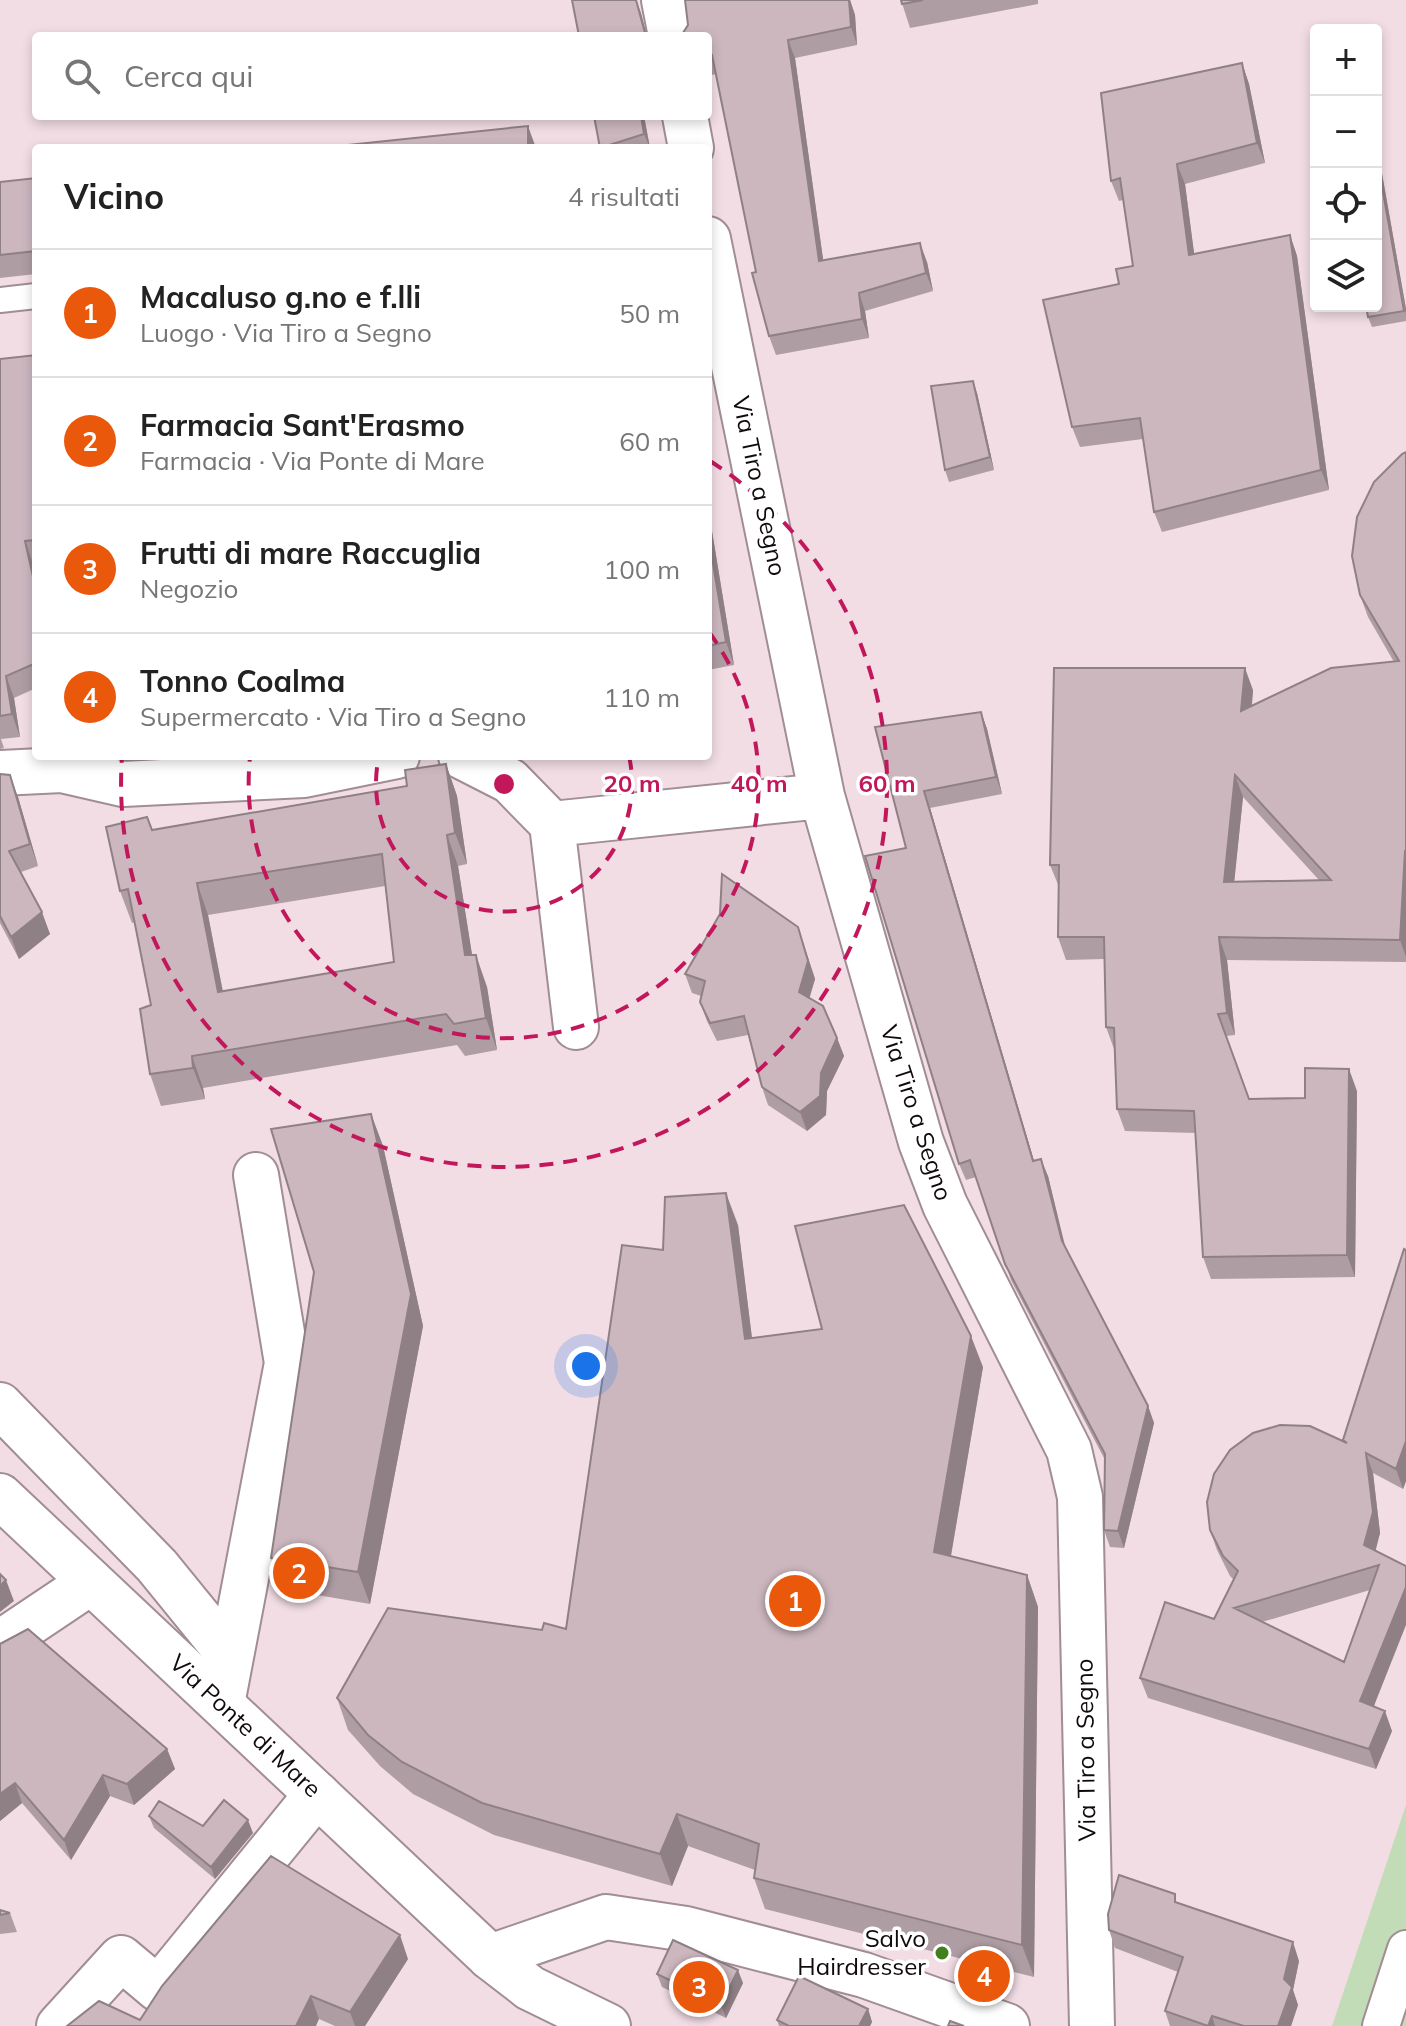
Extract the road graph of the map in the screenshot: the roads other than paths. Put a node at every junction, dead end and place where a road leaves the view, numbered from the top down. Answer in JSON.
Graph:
{"nodes":[{"id":1,"x":664,"y":0,"type":"edge"},
{"id":2,"x":670,"y":32,"type":"edge"},
{"id":3,"x":686,"y":120,"type":"edge"},
{"id":4,"x":690,"y":144,"type":"edge"},
{"id":5,"x":712,"y":259,"type":"edge"},
{"id":6,"x":32,"y":296,"type":"edge"},
{"id":7,"x":0,"y":300,"type":"edge"},
{"id":8,"x":377,"y":760,"type":"edge"},
{"id":9,"x":469,"y":760,"type":"edge"},
{"id":10,"x":0,"y":773,"type":"edge"},
{"id":11,"x":822,"y":796,"type":"junction"},
{"id":12,"x":552,"y":824,"type":"junction"},
{"id":13,"x":576,"y":1027,"type":"dead end"},
{"id":14,"x":256,"y":1175,"type":"dead end"},
{"id":15,"x":0,"y":1405,"type":"edge"},
{"id":16,"x":0,"y":1496,"type":"edge"},
{"id":17,"x":91,"y":1582,"type":"junction"},
{"id":18,"x":0,"y":1643,"type":"edge"},
{"id":19,"x":231,"y":1657,"type":"junction"},
{"id":20,"x":222,"y":1704,"type":"junction"},
{"id":21,"x":317,"y":1794,"type":"junction"},
{"id":22,"x":1406,"y":1949,"type":"edge"},
{"id":23,"x":490,"y":1957,"type":"junction"},
{"id":24,"x":59,"y":2026,"type":"edge"},
{"id":25,"x":608,"y":2026,"type":"edge"},
{"id":26,"x":1007,"y":2026,"type":"edge"},
{"id":27,"x":1092,"y":2026,"type":"edge"},
{"id":28,"x":1381,"y":2026,"type":"edge"}],
"edges":[{"from":1,"to":2,"type":"street"},
{"from":3,"to":4,"type":"street"},
{"from":5,"to":11,"type":"street","name":"Via Tiro a Segno"},
{"from":6,"to":7,"type":"lane"},
{"from":8,"to":10,"type":"street"},
{"from":9,"to":12,"type":"street"},
{"from":11,"to":12,"type":"street"},
{"from":11,"to":27,"type":"street","name":"Via Tiro a Segno"},
{"from":12,"to":13,"type":"street"},
{"from":14,"to":19,"type":"street"},
{"from":15,"to":19,"type":"street"},
{"from":16,"to":17,"type":"street","name":"Via Ponte di Mare"},
{"from":17,"to":18,"type":"street"},
{"from":17,"to":20,"type":"street","name":"Via Ponte di Mare"},
{"from":19,"to":20,"type":"street"},
{"from":20,"to":21,"type":"street","name":"Via Ponte di Mare"},
{"from":21,"to":23,"type":"street","name":"Via Ponte di Mare"},
{"from":21,"to":24,"type":"street"},
{"from":22,"to":28,"type":"street"},
{"from":23,"to":25,"type":"street","name":"Via Ponte di Mare"},
{"from":23,"to":26,"type":"street"}]}
